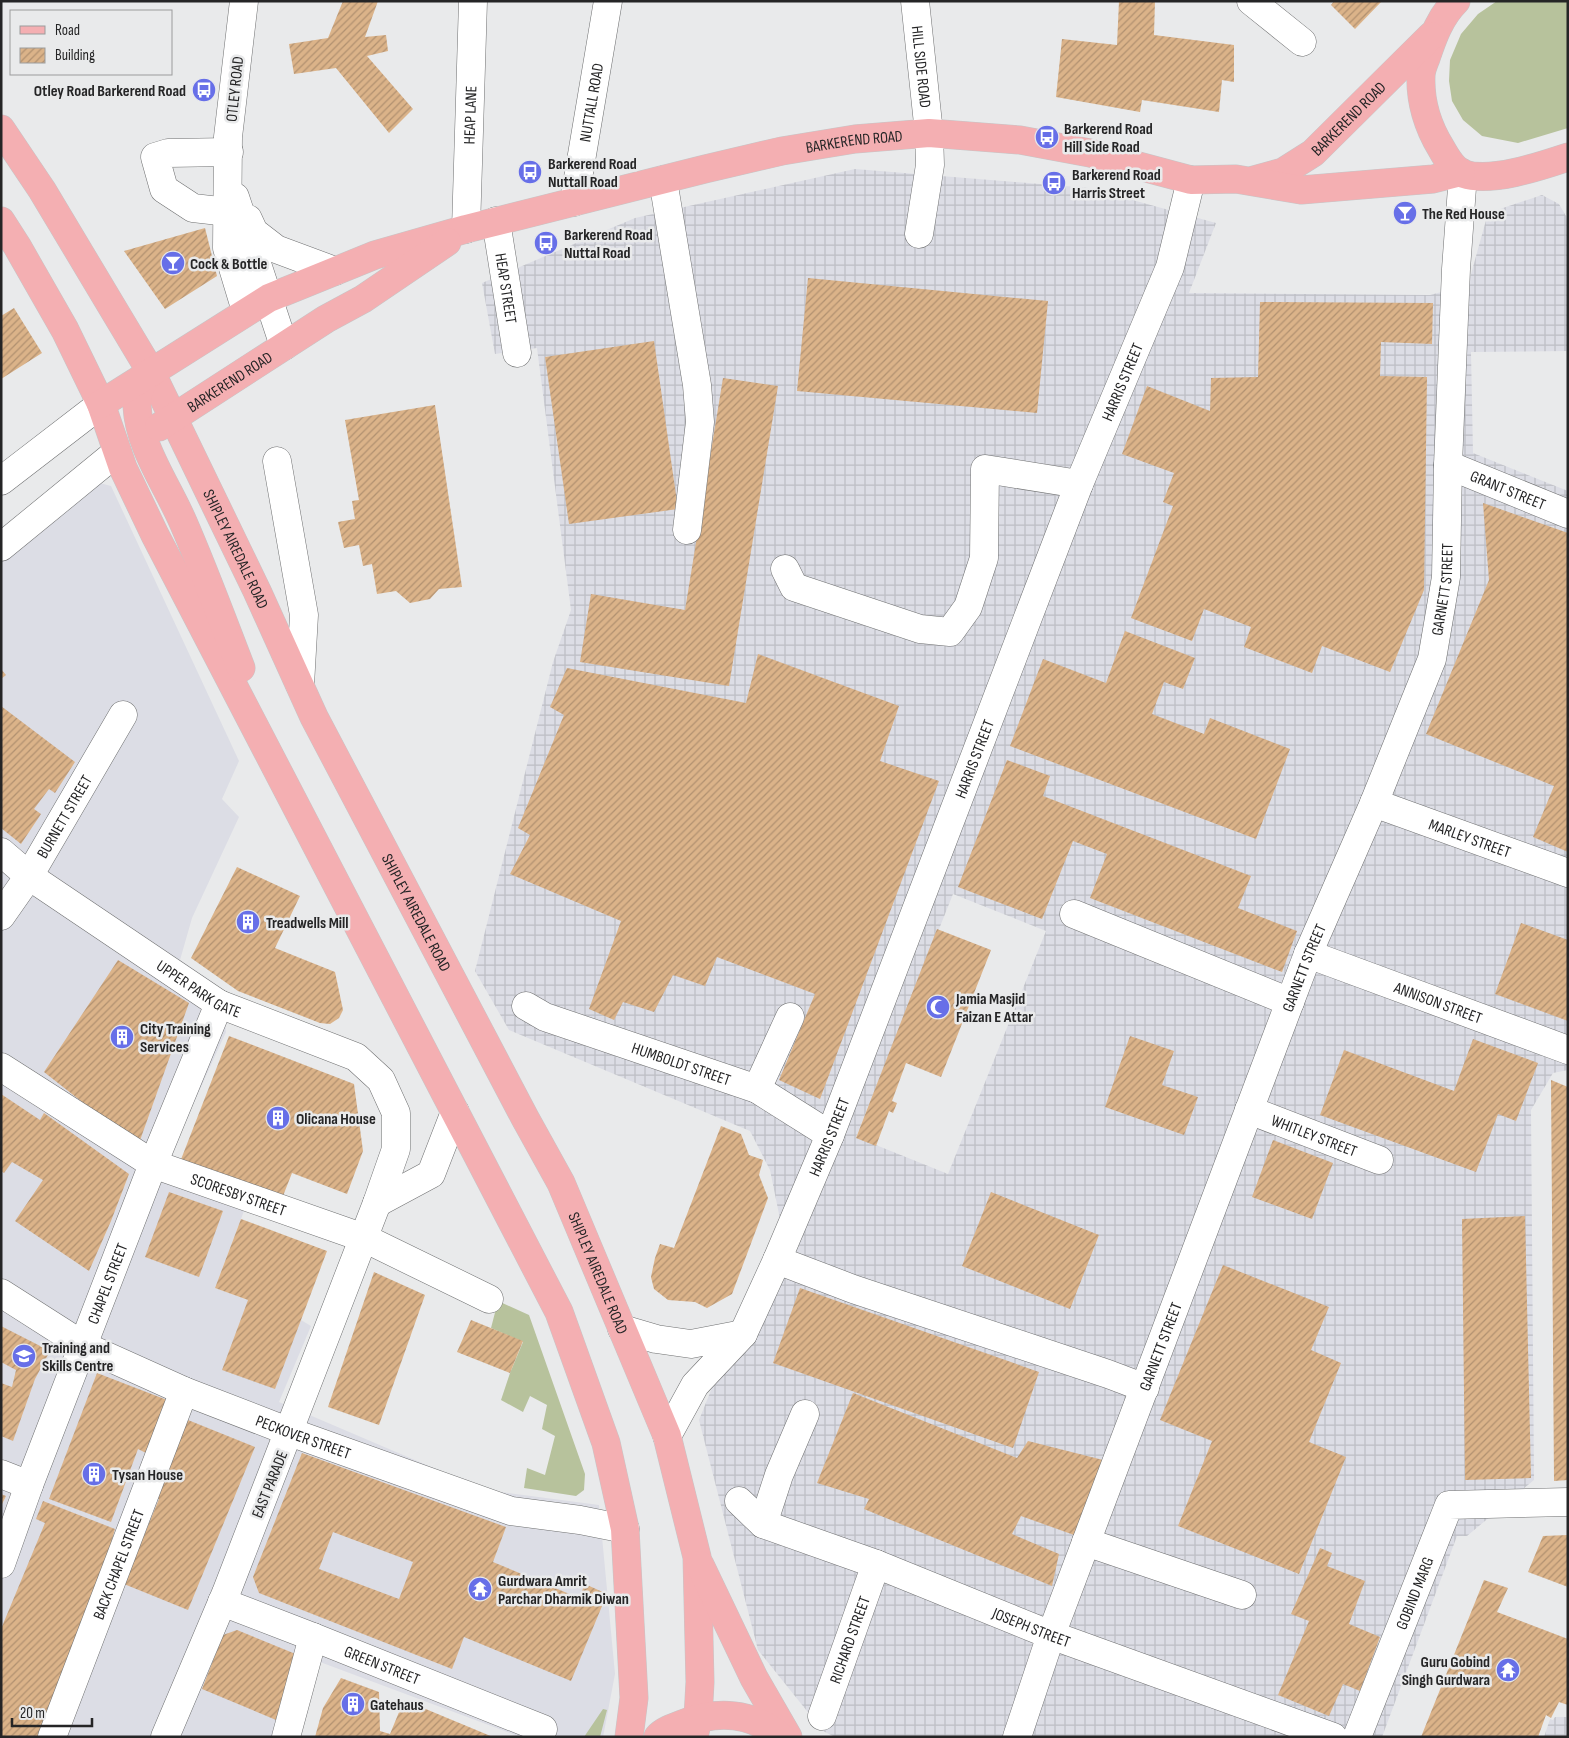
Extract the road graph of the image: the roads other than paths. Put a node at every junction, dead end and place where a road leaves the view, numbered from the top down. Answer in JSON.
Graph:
{"nodes":[{"id":1,"x":244,"y":1,"type":"edge"},
{"id":2,"x":473,"y":1,"type":"edge"},
{"id":3,"x":608,"y":1,"type":"edge"},
{"id":4,"x":914,"y":1,"type":"edge"},
{"id":5,"x":1251,"y":1,"type":"edge"},
{"id":6,"x":1456,"y":1,"type":"edge"},
{"id":7,"x":1434,"y":32,"type":"junction"},
{"id":8,"x":1302,"y":42,"type":"dead end"},
{"id":9,"x":1,"y":129,"type":"edge"},
{"id":10,"x":929,"y":133,"type":"junction"},
{"id":11,"x":1568,"y":158,"type":"edge"},
{"id":12,"x":228,"y":164,"type":"junction"},
{"id":13,"x":1462,"y":173,"type":"junction"},
{"id":14,"x":663,"y":180,"type":"junction"},
{"id":15,"x":1192,"y":180,"type":"junction"},
{"id":16,"x":1248,"y":182,"type":"junction"},
{"id":17,"x":574,"y":202,"type":"junction"},
{"id":18,"x":228,"y":212,"type":"junction"},
{"id":19,"x":1,"y":221,"type":"edge"},
{"id":20,"x":496,"y":221,"type":"junction"},
{"id":21,"x":466,"y":229,"type":"junction"},
{"id":22,"x":920,"y":234,"type":"dead end"},
{"id":23,"x":334,"y":271,"type":"junction"},
{"id":24,"x":257,"y":305,"type":"junction"},
{"id":25,"x":284,"y":346,"type":"junction"},
{"id":26,"x":517,"y":353,"type":"dead end"},
{"id":27,"x":151,"y":372,"type":"junction"},
{"id":28,"x":100,"y":404,"type":"junction"},
{"id":29,"x":174,"y":418,"type":"junction"},
{"id":30,"x":144,"y":437,"type":"junction"},
{"id":31,"x":118,"y":452,"type":"junction"},
{"id":32,"x":277,"y":461,"type":"dead end"},
{"id":33,"x":1448,"y":465,"type":"junction"},
{"id":34,"x":1,"y":481,"type":"edge"},
{"id":35,"x":1079,"y":484,"type":"junction"},
{"id":36,"x":1568,"y":514,"type":"edge"},
{"id":37,"x":687,"y":530,"type":"dead end"},
{"id":38,"x":1,"y":547,"type":"edge"},
{"id":39,"x":785,"y":569,"type":"dead end"},
{"id":40,"x":300,"y":685,"type":"junction"},
{"id":41,"x":123,"y":715,"type":"dead end"},
{"id":42,"x":293,"y":800,"type":"junction"},
{"id":43,"x":1374,"y":803,"type":"junction"},
{"id":44,"x":1,"y":852,"type":"edge"},
{"id":45,"x":1568,"y":873,"type":"edge"},
{"id":46,"x":28,"y":876,"type":"junction"},
{"id":47,"x":1074,"y":914,"type":"dead end"},
{"id":48,"x":1,"y":916,"type":"edge"},
{"id":49,"x":1308,"y":954,"type":"junction"},
{"id":50,"x":1290,"y":1002,"type":"junction"},
{"id":51,"x":219,"y":1004,"type":"junction"},
{"id":52,"x":526,"y":1006,"type":"dead end"},
{"id":53,"x":790,"y":1016,"type":"dead end"},
{"id":54,"x":1568,"y":1050,"type":"edge"},
{"id":55,"x":1,"y":1067,"type":"edge"},
{"id":56,"x":757,"y":1089,"type":"junction"},
{"id":57,"x":1250,"y":1110,"type":"junction"},
{"id":58,"x":456,"y":1112,"type":"junction"},
{"id":59,"x":396,"y":1113,"type":"joint"},
{"id":60,"x":830,"y":1135,"type":"junction"},
{"id":61,"x":1379,"y":1160,"type":"dead end"},
{"id":62,"x":153,"y":1164,"type":"junction"},
{"id":63,"x":377,"y":1203,"type":"junction"},
{"id":64,"x":364,"y":1238,"type":"junction"},
{"id":65,"x":777,"y":1260,"type":"junction"},
{"id":66,"x":1,"y":1294,"type":"edge"},
{"id":67,"x":489,"y":1299,"type":"dead end"},
{"id":68,"x":622,"y":1329,"type":"junction"},
{"id":69,"x":743,"y":1334,"type":"junction"},
{"id":70,"x":84,"y":1346,"type":"junction"},
{"id":71,"x":1145,"y":1388,"type":"junction"},
{"id":72,"x":184,"y":1391,"type":"junction"},
{"id":73,"x":805,"y":1414,"type":"dead end"},
{"id":74,"x":290,"y":1432,"type":"junction"},
{"id":75,"x":667,"y":1436,"type":"junction"},
{"id":76,"x":1,"y":1474,"type":"edge"},
{"id":77,"x":27,"y":1493,"type":"junction"},
{"id":78,"x":739,"y":1501,"type":"dead end"},
{"id":79,"x":1568,"y":1502,"type":"edge"},
{"id":80,"x":763,"y":1524,"type":"junction"},
{"id":81,"x":625,"y":1529,"type":"junction"},
{"id":82,"x":1086,"y":1542,"type":"junction"},
{"id":83,"x":696,"y":1557,"type":"junction"},
{"id":84,"x":1,"y":1564,"type":"edge"},
{"id":85,"x":876,"y":1564,"type":"junction"},
{"id":86,"x":1242,"y":1595,"type":"dead end"},
{"id":87,"x":222,"y":1602,"type":"junction"},
{"id":88,"x":1051,"y":1634,"type":"junction"},
{"id":89,"x":313,"y":1637,"type":"junction"},
{"id":90,"x":822,"y":1716,"type":"dead end"},
{"id":91,"x":696,"y":1727,"type":"edge"},
{"id":92,"x":543,"y":1729,"type":"dead end"},
{"id":93,"x":52,"y":1737,"type":"edge"},
{"id":94,"x":165,"y":1737,"type":"edge"},
{"id":95,"x":286,"y":1737,"type":"edge"},
{"id":96,"x":629,"y":1737,"type":"edge"},
{"id":97,"x":658,"y":1737,"type":"edge"},
{"id":98,"x":781,"y":1737,"type":"edge"},
{"id":99,"x":788,"y":1737,"type":"edge"},
{"id":100,"x":1017,"y":1737,"type":"edge"},
{"id":101,"x":1333,"y":1737,"type":"edge"},
{"id":102,"x":1357,"y":1737,"type":"edge"}],
"edges":[{"from":1,"to":12,"type":"street","name":"OTLEY ROAD"},
{"from":2,"to":21,"type":"street","name":"HEAP LANE"},
{"from":3,"to":17,"type":"street","name":"NUTTALL ROAD"},
{"from":4,"to":10,"type":"street","name":"HILL SIDE ROAD"},
{"from":5,"to":8,"type":"street"},
{"from":6,"to":7,"type":"main road"},
{"from":7,"to":13,"type":"main road"},
{"from":7,"to":16,"type":"main road","name":"BARKEREND ROAD"},
{"from":9,"to":27,"type":"main road","name":"SHIPLEY AIREDALE ROAD"},
{"from":10,"to":14,"type":"main road","name":"BARKEREND ROAD"},
{"from":10,"to":15,"type":"main road","name":"BARKEREND ROAD"},
{"from":10,"to":22,"type":"street","name":"HILL SIDE ROAD"},
{"from":11,"to":13,"type":"main road","name":"BARKEREND ROAD"},
{"from":12,"to":18,"type":"street","name":"OTLEY ROAD"},
{"from":12,"to":18,"type":"street"},
{"from":12,"to":23,"type":"street","name":"OTLEY ROAD"},
{"from":12,"to":24,"type":"street"},
{"from":13,"to":16,"type":"main road","name":"BARKEREND ROAD"},
{"from":13,"to":33,"type":"street","name":"GARNETT STREET"},
{"from":14,"to":17,"type":"main road","name":"BARKEREND ROAD"},
{"from":14,"to":37,"type":"street"},
{"from":15,"to":16,"type":"main road","name":"BARKEREND ROAD"},
{"from":15,"to":35,"type":"street","name":"HARRIS STREET"},
{"from":17,"to":20,"type":"main road","name":"BARKEREND ROAD"},
{"from":18,"to":24,"type":"street","name":"OTLEY ROAD"},
{"from":19,"to":28,"type":"main road"},
{"from":20,"to":21,"type":"main road","name":"BARKEREND ROAD"},
{"from":20,"to":26,"type":"street","name":"HEAP STREET"},
{"from":21,"to":23,"type":"main road","name":"BARKEREND ROAD"},
{"from":21,"to":25,"type":"main road","name":"BARKEREND ROAD"},
{"from":23,"to":24,"type":"main road","name":"BARKEREND ROAD"},
{"from":24,"to":25,"type":"street"},
{"from":24,"to":27,"type":"main road","name":"BARKEREND ROAD"},
{"from":25,"to":29,"type":"main road","name":"BARKEREND ROAD"},
{"from":27,"to":28,"type":"main road","name":"BARKEREND ROAD"},
{"from":27,"to":29,"type":"main road","name":"SHIPLEY AIREDALE ROAD"},
{"from":27,"to":30,"type":"main road"},
{"from":28,"to":31,"type":"main road"},
{"from":28,"to":34,"type":"street","name":"BARKEREND ROAD"},
{"from":29,"to":30,"type":"main road","name":"BARKEREND ROAD"},
{"from":29,"to":40,"type":"main road","name":"SHIPLEY AIREDALE ROAD"},
{"from":30,"to":31,"type":"main road","name":"BARKEREND ROAD"},
{"from":30,"to":42,"type":"main road"},
{"from":31,"to":38,"type":"street","name":"BARKEREND ROAD"},
{"from":31,"to":42,"type":"main road"},
{"from":32,"to":40,"type":"street"},
{"from":33,"to":36,"type":"street","name":"GRANT STREET"},
{"from":33,"to":43,"type":"street","name":"GARNETT STREET"},
{"from":35,"to":39,"type":"street"},
{"from":35,"to":60,"type":"street","name":"HARRIS STREET"},
{"from":40,"to":68,"type":"main road","name":"SHIPLEY AIREDALE ROAD"},
{"from":41,"to":46,"type":"street","name":"BURNETT STREET"},
{"from":42,"to":58,"type":"main road"},
{"from":43,"to":45,"type":"street","name":"MARLEY STREET"},
{"from":43,"to":49,"type":"street","name":"GARNETT STREET"},
{"from":44,"to":46,"type":"street","name":"UPPER PARK GATE"},
{"from":46,"to":48,"type":"street","name":"BURNETT STREET"},
{"from":46,"to":51,"type":"street","name":"UPPER PARK GATE"},
{"from":47,"to":50,"type":"street"},
{"from":49,"to":50,"type":"street","name":"GARNETT STREET"},
{"from":49,"to":54,"type":"street","name":"ANNISON STREET"},
{"from":50,"to":57,"type":"street","name":"GARNETT STREET"},
{"from":51,"to":59,"type":"street","name":"UPPER PARK GATE"},
{"from":51,"to":62,"type":"street","name":"CHAPEL STREET"},
{"from":52,"to":56,"type":"street","name":"HUMBOLDT STREET"},
{"from":53,"to":56,"type":"street"},
{"from":55,"to":62,"type":"street","name":"SCORESBY STREET"},
{"from":56,"to":60,"type":"street","name":"HUMBOLDT STREET"},
{"from":57,"to":61,"type":"street","name":"WHITLEY STREET"},
{"from":57,"to":71,"type":"street","name":"GARNETT STREET"},
{"from":58,"to":63,"type":"street"},
{"from":58,"to":81,"type":"main road"},
{"from":59,"to":63,"type":"street","name":"EAST PARADE"},
{"from":60,"to":65,"type":"street","name":"HARRIS STREET"},
{"from":62,"to":64,"type":"street","name":"SCORESBY STREET"},
{"from":62,"to":70,"type":"street","name":"CHAPEL STREET"},
{"from":63,"to":64,"type":"street","name":"EAST PARADE"},
{"from":64,"to":67,"type":"street","name":"SCORESBY STREET"},
{"from":64,"to":74,"type":"street","name":"EAST PARADE"},
{"from":65,"to":69,"type":"street","name":"HARRIS STREET"},
{"from":65,"to":71,"type":"street"},
{"from":66,"to":70,"type":"street","name":"PECKOVER STREET"},
{"from":68,"to":69,"type":"street"},
{"from":68,"to":75,"type":"main road","name":"SHIPLEY AIREDALE ROAD"},
{"from":69,"to":75,"type":"street","name":"HARRIS STREET"},
{"from":70,"to":72,"type":"street","name":"PECKOVER STREET"},
{"from":70,"to":77,"type":"street","name":"CHAPEL STREET"},
{"from":71,"to":82,"type":"street","name":"GARNETT STREET"},
{"from":72,"to":74,"type":"street","name":"PECKOVER STREET"},
{"from":72,"to":93,"type":"street","name":"BACK CHAPEL STREET"},
{"from":73,"to":80,"type":"street"},
{"from":74,"to":81,"type":"street","name":"PECKOVER STREET"},
{"from":74,"to":87,"type":"street","name":"EAST PARADE"},
{"from":75,"to":83,"type":"main road","name":"SHIPLEY AIREDALE ROAD"},
{"from":76,"to":77,"type":"street"},
{"from":77,"to":84,"type":"street","name":"CHAPEL STREET"},
{"from":78,"to":80,"type":"street","name":"JOSEPH STREET"},
{"from":79,"to":102,"type":"street","name":"GOBIND MARG"},
{"from":80,"to":85,"type":"street","name":"JOSEPH STREET"},
{"from":81,"to":96,"type":"main road"},
{"from":82,"to":86,"type":"street"},
{"from":82,"to":88,"type":"street","name":"GARNETT STREET"},
{"from":83,"to":91,"type":"main road","name":"SHIPLEY AIREDALE ROAD"},
{"from":83,"to":99,"type":"main road"},
{"from":85,"to":88,"type":"street","name":"JOSEPH STREET"},
{"from":85,"to":90,"type":"street","name":"RICHARD STREET"},
{"from":87,"to":89,"type":"street","name":"GREEN STREET"},
{"from":87,"to":94,"type":"street","name":"EAST PARADE"},
{"from":88,"to":100,"type":"street","name":"GARNETT STREET"},
{"from":88,"to":101,"type":"street","name":"JOSEPH STREET"},
{"from":89,"to":92,"type":"street","name":"GREEN STREET"},
{"from":89,"to":95,"type":"street"},
{"from":91,"to":97,"type":"main road"},
{"from":91,"to":98,"type":"main road"}]}
